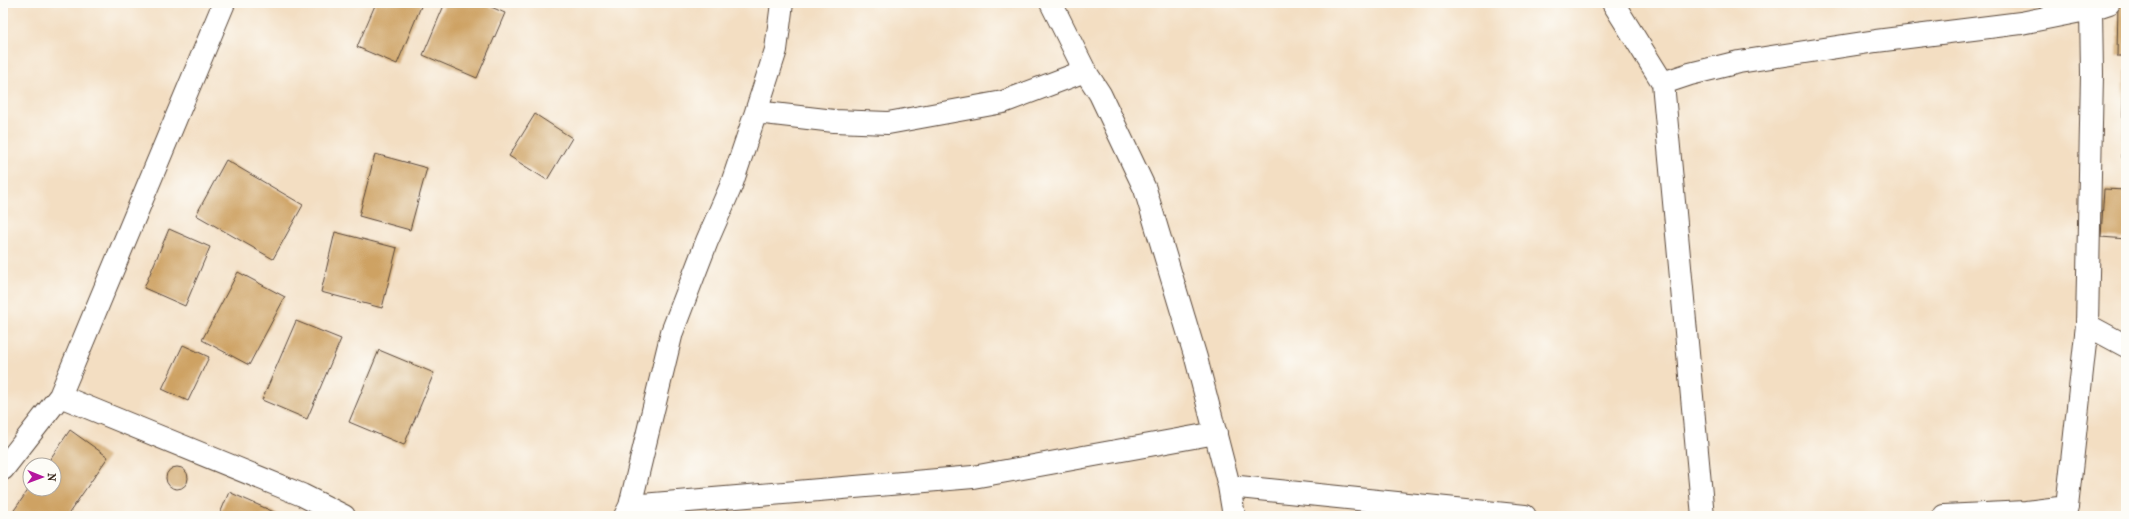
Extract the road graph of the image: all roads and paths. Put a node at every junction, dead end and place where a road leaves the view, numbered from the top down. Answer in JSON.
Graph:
{"nodes":[{"id":1,"x":224,"y":3,"type":"edge"},
{"id":2,"x":782,"y":3,"type":"edge"},
{"id":3,"x":1051,"y":3,"type":"edge"},
{"id":4,"x":1613,"y":3,"type":"edge"},
{"id":5,"x":2097,"y":5,"type":"edge"},
{"id":6,"x":1085,"y":71,"type":"junction"},
{"id":7,"x":1663,"y":83,"type":"junction"},
{"id":8,"x":756,"y":112,"type":"junction"},
{"id":9,"x":2087,"y":325,"type":"junction"},
{"id":10,"x":2126,"y":346,"type":"edge"},
{"id":11,"x":60,"y":396,"type":"junction"},
{"id":12,"x":1216,"y":433,"type":"junction"},
{"id":13,"x":3,"y":469,"type":"edge"},
{"id":14,"x":1229,"y":486,"type":"junction"},
{"id":15,"x":1403,"y":510,"type":"edge"},
{"id":16,"x":627,"y":511,"type":"edge"},
{"id":17,"x":2067,"y":512,"type":"edge"},
{"id":18,"x":344,"y":516,"type":"edge"},
{"id":19,"x":1234,"y":516,"type":"edge"},
{"id":20,"x":1525,"y":516,"type":"edge"},
{"id":21,"x":1703,"y":516,"type":"edge"},
{"id":22,"x":1944,"y":516,"type":"edge"}],
"edges":[{"from":1,"to":11,"type":"street"},
{"from":2,"to":8,"type":"street"},
{"from":3,"to":6,"type":"street"},
{"from":4,"to":7,"type":"street"},
{"from":5,"to":7,"type":"street"},
{"from":5,"to":9,"type":"street"},
{"from":6,"to":8,"type":"street"},
{"from":6,"to":12,"type":"street"},
{"from":7,"to":21,"type":"street"},
{"from":8,"to":16,"type":"street"},
{"from":9,"to":10,"type":"street"},
{"from":9,"to":17,"type":"street"},
{"from":11,"to":13,"type":"street"},
{"from":11,"to":18,"type":"street"},
{"from":12,"to":14,"type":"street"},
{"from":12,"to":16,"type":"street"},
{"from":14,"to":15,"type":"street"},
{"from":14,"to":19,"type":"street"},
{"from":15,"to":20,"type":"street"},
{"from":17,"to":22,"type":"street"}]}
